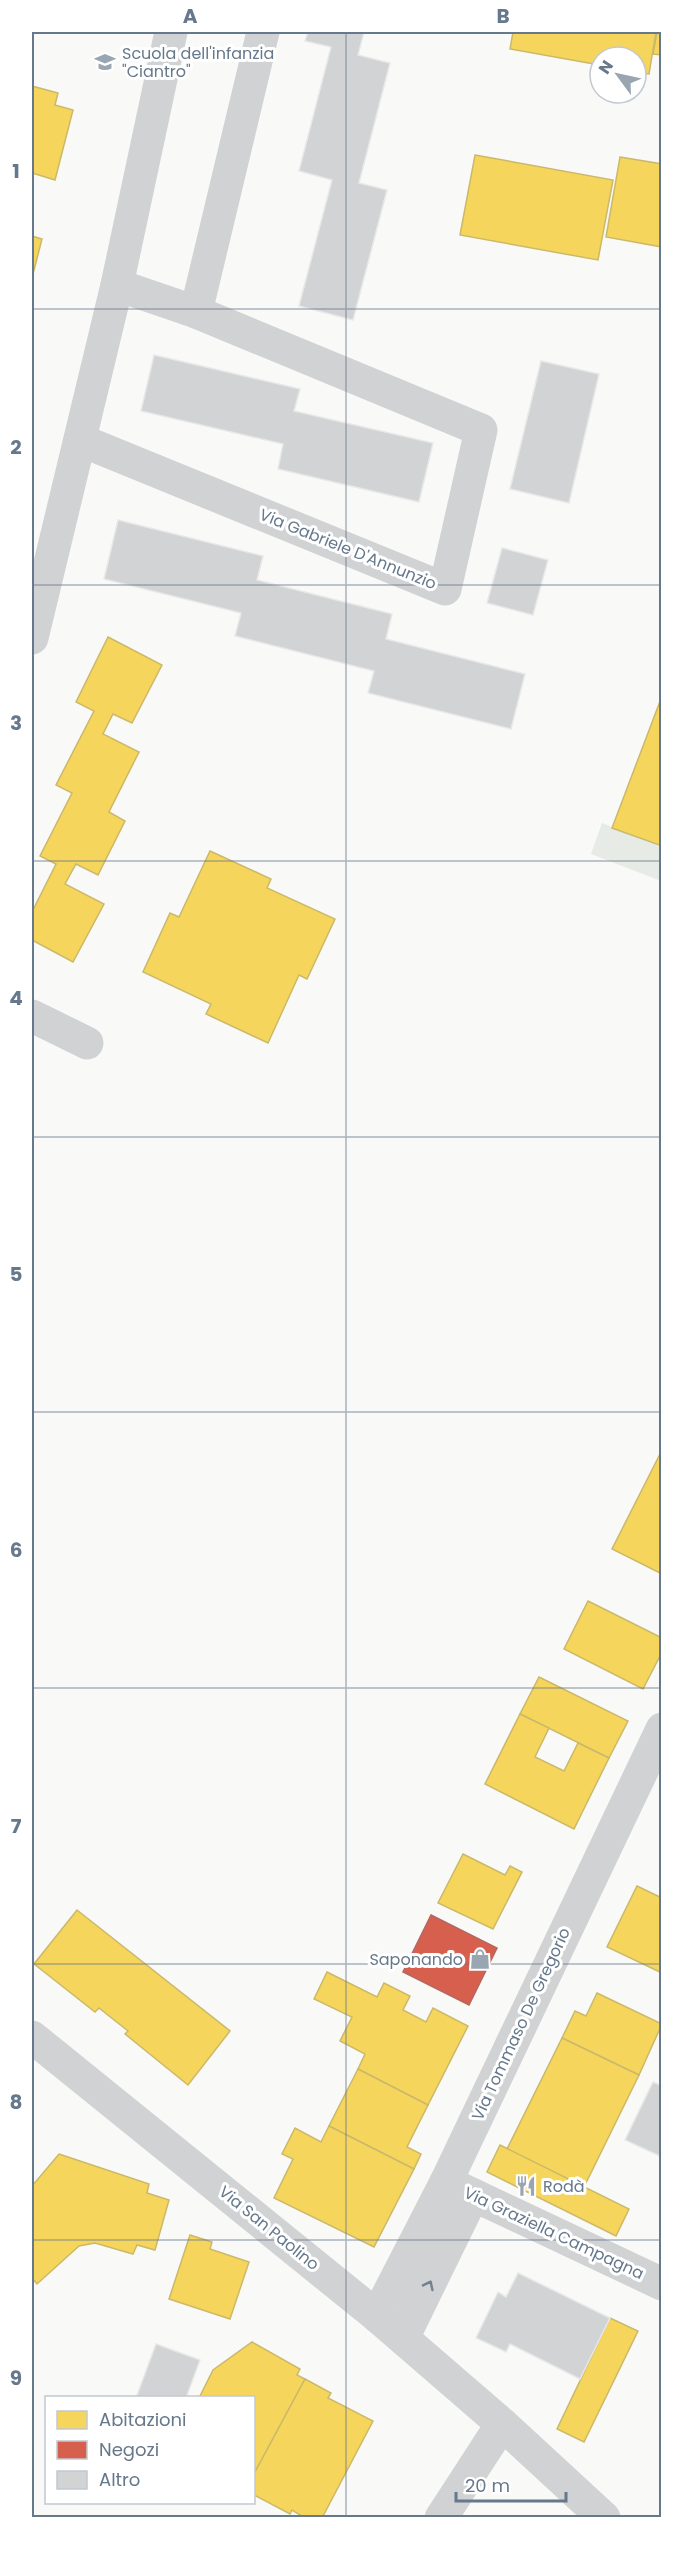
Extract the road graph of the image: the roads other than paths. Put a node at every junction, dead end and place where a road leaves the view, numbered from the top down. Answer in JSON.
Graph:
{"nodes":[{"id":1,"x":171,"y":32,"type":"edge"},
{"id":2,"x":263,"y":32,"type":"edge"},
{"id":3,"x":117,"y":285,"type":"junction"},
{"id":4,"x":196,"y":312,"type":"junction"},
{"id":5,"x":80,"y":440,"type":"junction"},
{"id":6,"x":32,"y":638,"type":"edge"},
{"id":7,"x":32,"y":1016,"type":"edge"},
{"id":8,"x":87,"y":1044,"type":"dead end"},
{"id":9,"x":662,"y":1729,"type":"edge"},
{"id":10,"x":32,"y":2037,"type":"edge"},
{"id":11,"x":460,"y":2188,"type":"junction"},
{"id":12,"x":662,"y":2284,"type":"edge"},
{"id":13,"x":377,"y":2316,"type":"junction"},
{"id":14,"x":404,"y":2338,"type":"junction"},
{"id":15,"x":502,"y":2424,"type":"junction"},
{"id":16,"x":441,"y":2517,"type":"edge"},
{"id":17,"x":604,"y":2517,"type":"edge"}],
"edges":[{"from":1,"to":3,"type":"street"},
{"from":2,"to":4,"type":"street"},
{"from":3,"to":4,"type":"street","name":"Via Gabriele D'Annunzio"},
{"from":3,"to":5,"type":"street"},
{"from":4,"to":5,"type":"street","name":"Via Gabriele D'Annunzio"},
{"from":5,"to":6,"type":"street"},
{"from":7,"to":8,"type":"street"},
{"from":9,"to":11,"type":"street","name":"Via Tommaso De Gregorio"},
{"from":10,"to":13,"type":"street","name":"Via San Paolino"},
{"from":11,"to":12,"type":"street","name":"Via Graziella Campagna"},
{"from":11,"to":13,"type":"street","name":"Via Tommaso De Gregorio"},
{"from":14,"to":11,"type":"street","name":"Via Tommaso De Gregorio","one_way":true},
{"from":13,"to":14,"type":"street","name":"Via San Paolino"},
{"from":14,"to":15,"type":"street","name":"Via San Paolino"},
{"from":15,"to":16,"type":"street"},
{"from":15,"to":17,"type":"street","name":"Via San Paolino"}]}
